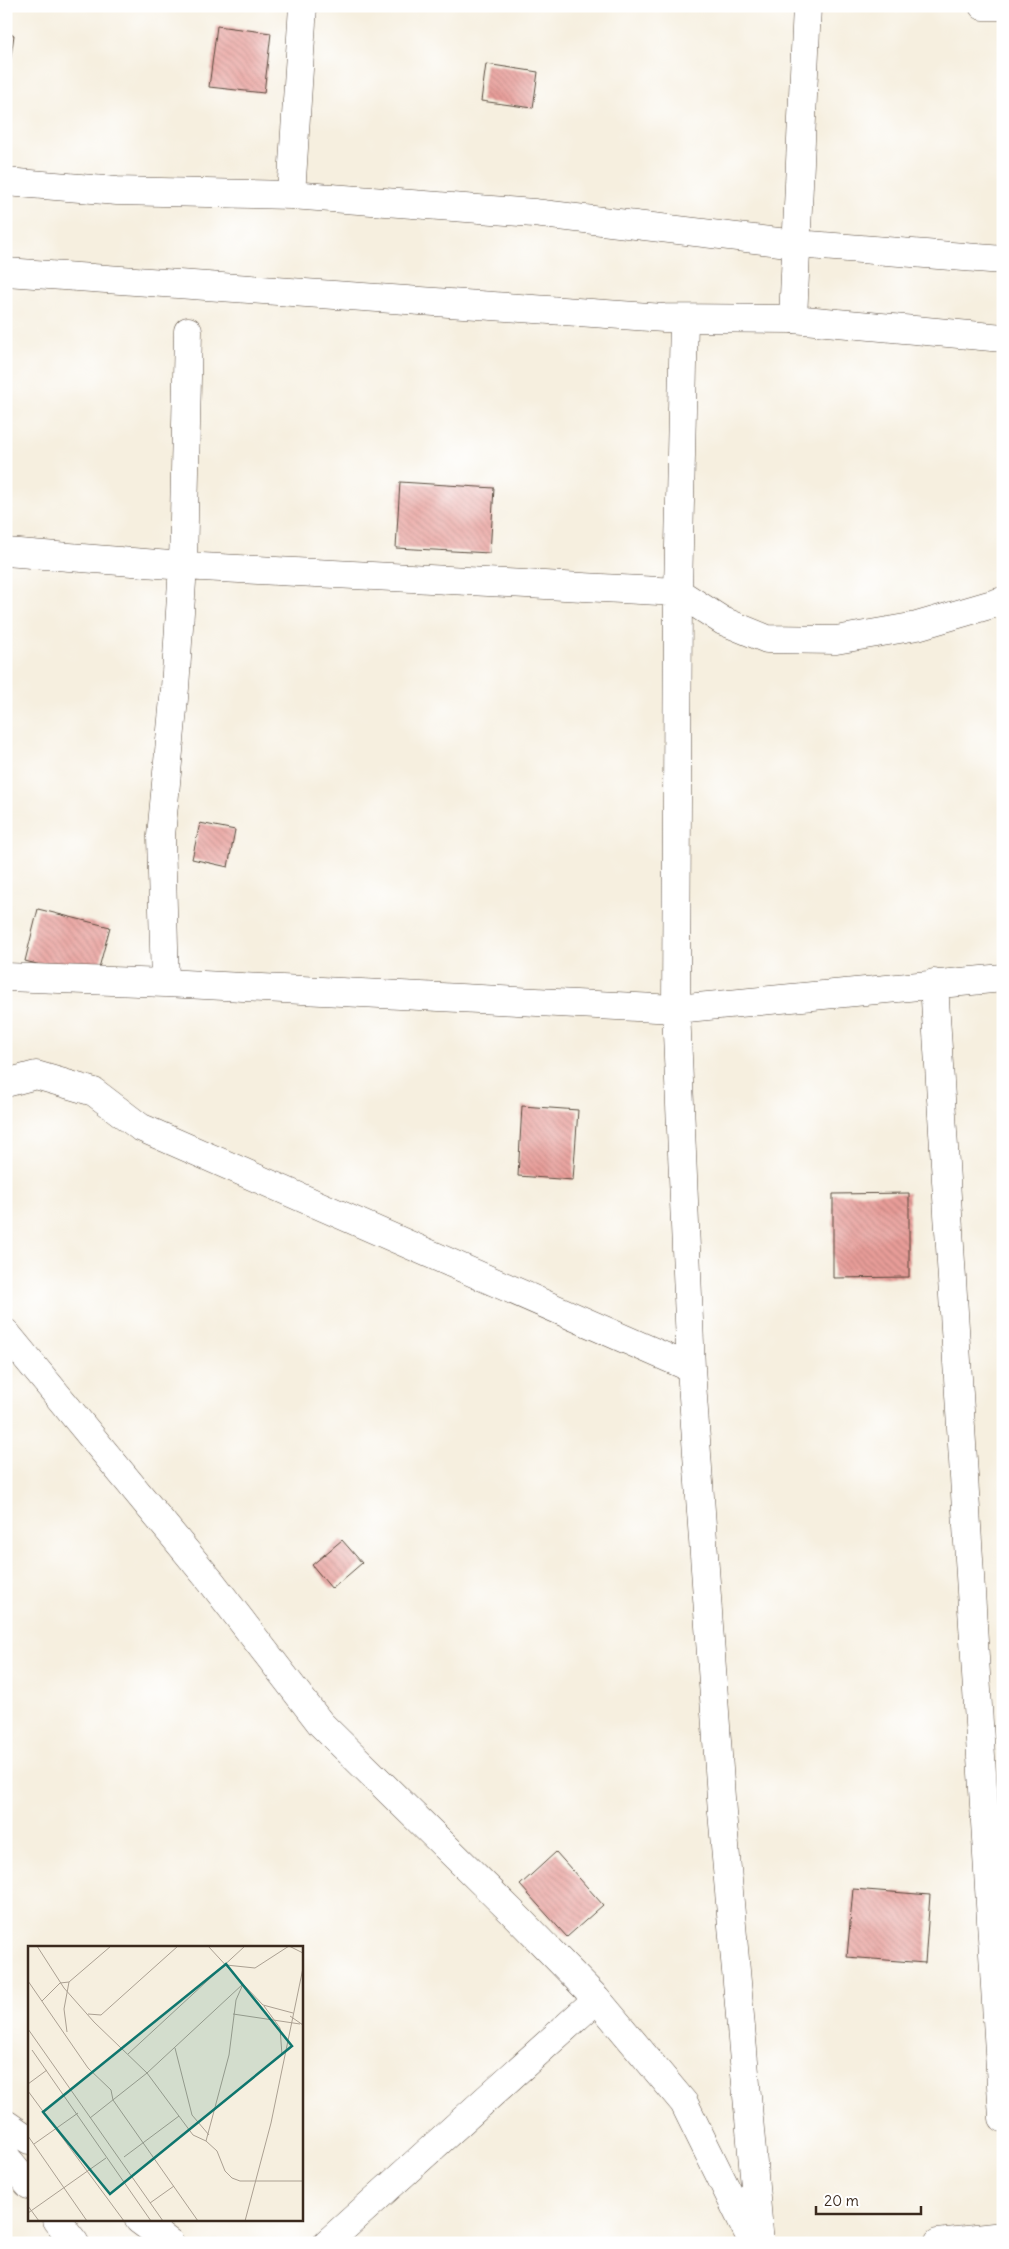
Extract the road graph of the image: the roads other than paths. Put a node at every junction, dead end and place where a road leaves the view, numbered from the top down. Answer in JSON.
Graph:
{"nodes":[{"id":1,"x":303,"y":6,"type":"edge"},
{"id":2,"x":807,"y":6,"type":"edge"},
{"id":3,"x":983,"y":6,"type":"edge"},
{"id":4,"x":1003,"y":6,"type":"edge"},
{"id":5,"x":6,"y":182,"type":"edge"},
{"id":6,"x":291,"y":195,"type":"junction"},
{"id":7,"x":796,"y":244,"type":"junction"},
{"id":8,"x":1003,"y":260,"type":"edge"},
{"id":9,"x":6,"y":272,"type":"edge"},
{"id":10,"x":684,"y":319,"type":"junction"},
{"id":11,"x":793,"y":319,"type":"junction"},
{"id":12,"x":188,"y":331,"type":"dead end"},
{"id":13,"x":1003,"y":338,"type":"edge"},
{"id":14,"x":6,"y":552,"type":"edge"},
{"id":15,"x":183,"y":566,"type":"junction"},
{"id":16,"x":678,"y":592,"type":"junction"},
{"id":17,"x":1003,"y":601,"type":"edge"},
{"id":18,"x":6,"y":976,"type":"edge"},
{"id":19,"x":1003,"y":978,"type":"edge"},
{"id":20,"x":165,"y":982,"type":"junction"},
{"id":21,"x":934,"y":984,"type":"junction"},
{"id":22,"x":676,"y":1009,"type":"junction"},
{"id":23,"x":6,"y":1084,"type":"edge"},
{"id":24,"x":6,"y":1333,"type":"edge"},
{"id":25,"x":691,"y":1368,"type":"junction"},
{"id":26,"x":597,"y":1999,"type":"junction"},
{"id":27,"x":1003,"y":2118,"type":"edge"},
{"id":28,"x":6,"y":2124,"type":"edge"},
{"id":29,"x":28,"y":2139,"type":"edge"},
{"id":30,"x":6,"y":2157,"type":"edge"},
{"id":31,"x":28,"y":2184,"type":"edge"},
{"id":32,"x":59,"y":2222,"type":"edge"},
{"id":33,"x":142,"y":2222,"type":"edge"},
{"id":34,"x":1003,"y":2236,"type":"edge"},
{"id":35,"x":75,"y":2243,"type":"edge"},
{"id":36,"x":170,"y":2243,"type":"edge"},
{"id":37,"x":327,"y":2243,"type":"edge"},
{"id":38,"x":753,"y":2243,"type":"edge"},
{"id":39,"x":760,"y":2243,"type":"edge"},
{"id":40,"x":938,"y":2243,"type":"edge"}],
"edges":[{"from":1,"to":6,"type":"street"},
{"from":2,"to":7,"type":"street"},
{"from":3,"to":4,"type":"street"},
{"from":5,"to":6,"type":"street"},
{"from":6,"to":7,"type":"street"},
{"from":7,"to":8,"type":"street"},
{"from":7,"to":11,"type":"street"},
{"from":9,"to":10,"type":"street"},
{"from":10,"to":11,"type":"street"},
{"from":10,"to":16,"type":"street"},
{"from":11,"to":13,"type":"street"},
{"from":12,"to":15,"type":"street"},
{"from":14,"to":15,"type":"street"},
{"from":15,"to":16,"type":"street"},
{"from":15,"to":20,"type":"street"},
{"from":16,"to":17,"type":"street"},
{"from":16,"to":22,"type":"street"},
{"from":18,"to":20,"type":"street"},
{"from":19,"to":21,"type":"street"},
{"from":20,"to":22,"type":"street"},
{"from":21,"to":22,"type":"street"},
{"from":21,"to":27,"type":"street"},
{"from":22,"to":25,"type":"street"},
{"from":23,"to":25,"type":"street"},
{"from":24,"to":26,"type":"street"},
{"from":25,"to":39,"type":"street"},
{"from":26,"to":37,"type":"street"},
{"from":26,"to":38,"type":"street"},
{"from":28,"to":29,"type":"street"},
{"from":30,"to":31,"type":"street"},
{"from":32,"to":35,"type":"street"},
{"from":33,"to":36,"type":"street"},
{"from":34,"to":40,"type":"street"}]}
